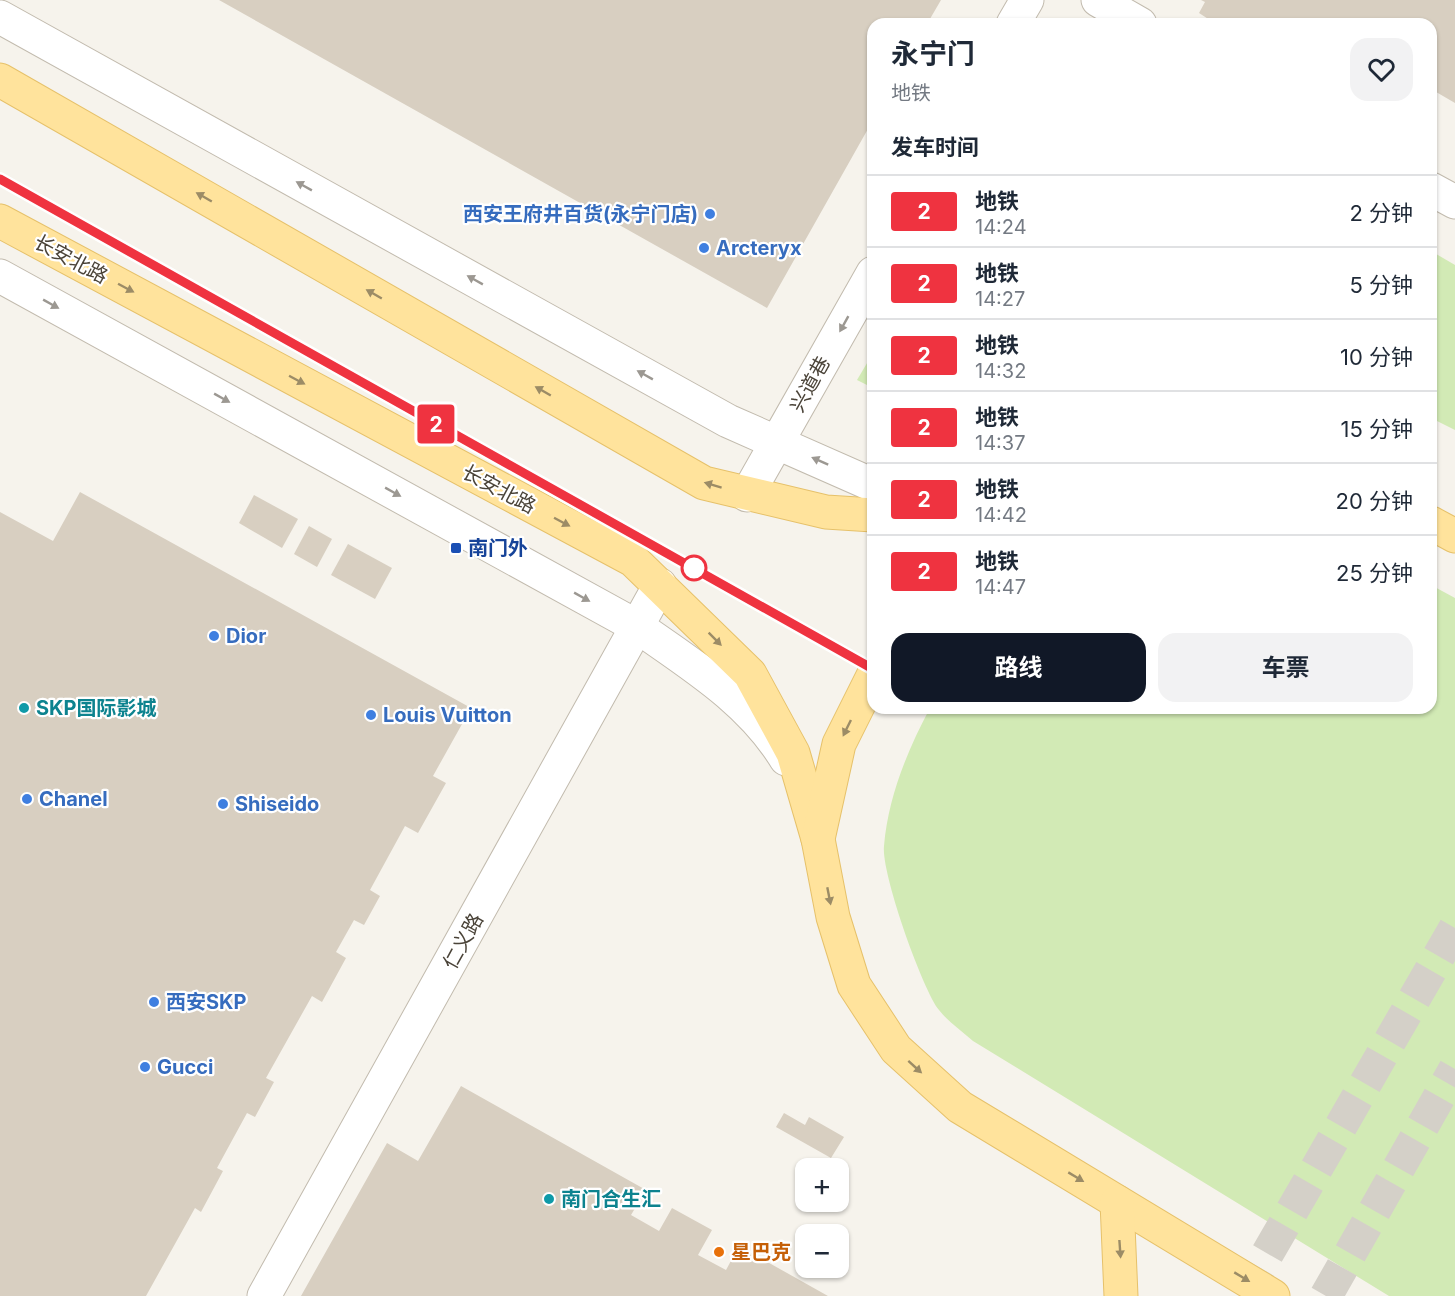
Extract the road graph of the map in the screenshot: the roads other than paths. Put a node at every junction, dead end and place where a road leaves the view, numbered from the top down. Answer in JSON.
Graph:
{"nodes":[{"id":1,"x":1027,"y":0,"type":"edge"},
{"id":2,"x":1098,"y":0,"type":"edge"},
{"id":3,"x":0,"y":17,"type":"edge"},
{"id":4,"x":1017,"y":18,"type":"edge"},
{"id":5,"x":1130,"y":18,"type":"edge"},
{"id":6,"x":0,"y":80,"type":"edge"},
{"id":7,"x":1437,"y":192,"type":"edge"},
{"id":8,"x":1455,"y":202,"type":"edge"},
{"id":9,"x":0,"y":221,"type":"edge"},
{"id":10,"x":0,"y":276,"type":"edge"},
{"id":11,"x":867,"y":284,"type":"edge"},
{"id":12,"x":777,"y":442,"type":"junction"},
{"id":13,"x":867,"y":482,"type":"edge"},
{"id":14,"x":747,"y":495,"type":"junction"},
{"id":15,"x":1437,"y":510,"type":"edge"},
{"id":16,"x":867,"y":515,"type":"edge"},
{"id":17,"x":1455,"y":517,"type":"edge"},
{"id":18,"x":1437,"y":526,"type":"edge"},
{"id":19,"x":1455,"y":536,"type":"edge"},
{"id":20,"x":660,"y":585,"type":"junction"},
{"id":21,"x":638,"y":627,"type":"junction"},
{"id":22,"x":867,"y":688,"type":"edge"},
{"id":23,"x":803,"y":787,"type":"junction"},
{"id":24,"x":818,"y":839,"type":"junction"},
{"id":25,"x":1117,"y":1202,"type":"junction"},
{"id":26,"x":264,"y":1296,"type":"edge"},
{"id":27,"x":1121,"y":1296,"type":"edge"},
{"id":28,"x":1273,"y":1296,"type":"edge"}],
"edges":[{"from":1,"to":4,"type":"street"},
{"from":2,"to":5,"type":"street"},
{"from":12,"to":3,"type":"street","one_way":true},
{"from":14,"to":6,"type":"main road","one_way":true},
{"from":7,"to":8,"type":"street"},
{"from":9,"to":20,"type":"main road","name":"长安北路","one_way":true},
{"from":10,"to":21,"type":"street","one_way":true},
{"from":11,"to":12,"type":"street","name":"兴道巷","one_way":true},
{"from":13,"to":12,"type":"street","one_way":true},
{"from":12,"to":14,"type":"street","name":"兴道巷"},
{"from":14,"to":16,"type":"main road"},
{"from":15,"to":17,"type":"main road"},
{"from":18,"to":19,"type":"main road"},
{"from":20,"to":21,"type":"street","name":"仁义路"},
{"from":20,"to":23,"type":"main road","name":"长安北路","one_way":true},
{"from":21,"to":23,"type":"street"},
{"from":21,"to":26,"type":"street","name":"仁义路"},
{"from":22,"to":24,"type":"main road","one_way":true},
{"from":23,"to":24,"type":"main road","name":"长安北路"},
{"from":24,"to":25,"type":"main road","name":"长安北路","one_way":true},
{"from":25,"to":27,"type":"main road","one_way":true},
{"from":25,"to":28,"type":"main road","name":"长安北路","one_way":true}]}
